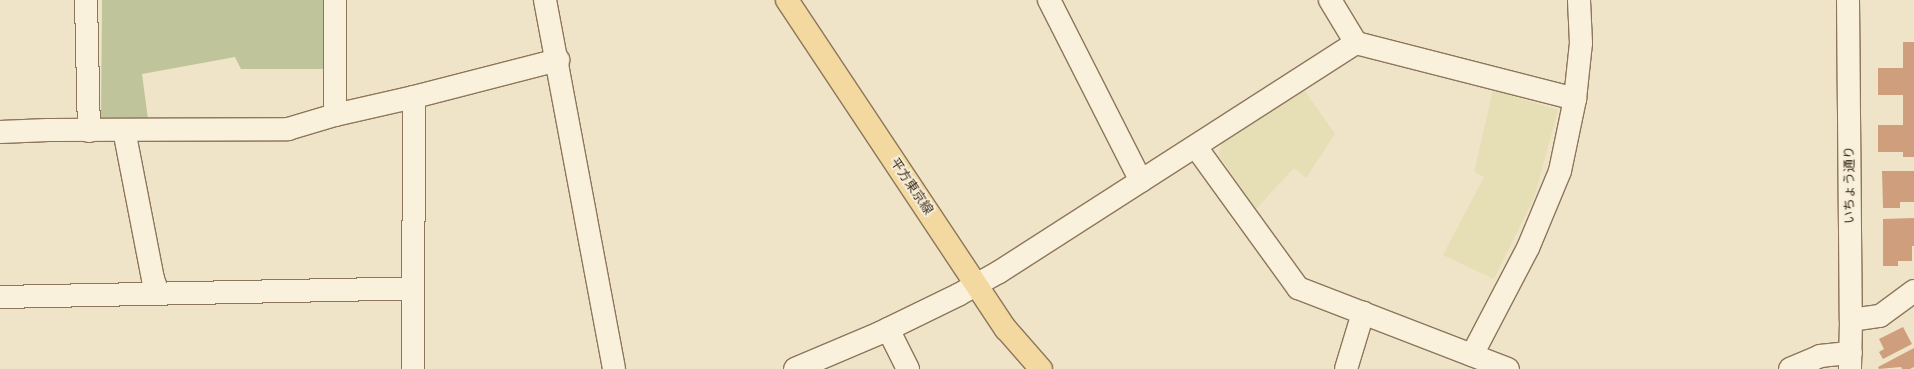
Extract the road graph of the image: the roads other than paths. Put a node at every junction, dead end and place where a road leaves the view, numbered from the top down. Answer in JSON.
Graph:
{"nodes":[{"id":1,"x":86,"y":0,"type":"edge"},
{"id":2,"x":335,"y":0,"type":"edge"},
{"id":3,"x":545,"y":0,"type":"edge"},
{"id":4,"x":787,"y":0,"type":"edge"},
{"id":5,"x":1049,"y":0,"type":"edge"},
{"id":6,"x":1330,"y":0,"type":"edge"},
{"id":7,"x":1579,"y":0,"type":"edge"},
{"id":8,"x":1848,"y":0,"type":"edge"},
{"id":9,"x":1356,"y":43,"type":"junction"},
{"id":10,"x":558,"y":60,"type":"junction"},
{"id":11,"x":414,"y":97,"type":"junction"},
{"id":12,"x":1575,"y":99,"type":"junction"},
{"id":13,"x":335,"y":115,"type":"junction"},
{"id":14,"x":124,"y":130,"type":"junction"},
{"id":15,"x":89,"y":131,"type":"junction"},
{"id":16,"x":0,"y":132,"type":"edge"},
{"id":17,"x":1196,"y":147,"type":"junction"},
{"id":18,"x":1141,"y":181,"type":"junction"},
{"id":19,"x":977,"y":284,"type":"junction"},
{"id":20,"x":413,"y":288,"type":"junction"},
{"id":21,"x":1914,"y":291,"type":"edge"},
{"id":22,"x":158,"y":293,"type":"junction"},
{"id":23,"x":0,"y":297,"type":"edge"},
{"id":24,"x":1363,"y":313,"type":"junction"},
{"id":25,"x":1851,"y":320,"type":"junction"},
{"id":26,"x":888,"y":329,"type":"junction"},
{"id":27,"x":1472,"y":355,"type":"junction"},
{"id":28,"x":1850,"y":361,"type":"edge"},
{"id":29,"x":413,"y":369,"type":"edge"},
{"id":30,"x":614,"y":369,"type":"edge"},
{"id":31,"x":795,"y":369,"type":"edge"},
{"id":32,"x":908,"y":369,"type":"edge"},
{"id":33,"x":1040,"y":369,"type":"edge"},
{"id":34,"x":1346,"y":369,"type":"edge"},
{"id":35,"x":1508,"y":369,"type":"edge"},
{"id":36,"x":1790,"y":369,"type":"edge"}],
"edges":[{"from":1,"to":15,"type":"street"},
{"from":2,"to":13,"type":"street"},
{"from":3,"to":10,"type":"street"},
{"from":4,"to":19,"type":"main road","name":"平方東京線"},
{"from":5,"to":18,"type":"street"},
{"from":6,"to":9,"type":"street"},
{"from":7,"to":12,"type":"street"},
{"from":8,"to":25,"type":"street","name":"いちょう通り"},
{"from":9,"to":12,"type":"street"},
{"from":9,"to":17,"type":"street"},
{"from":10,"to":11,"type":"street"},
{"from":10,"to":30,"type":"street"},
{"from":11,"to":13,"type":"street"},
{"from":11,"to":20,"type":"street"},
{"from":12,"to":27,"type":"street"},
{"from":13,"to":14,"type":"street"},
{"from":14,"to":15,"type":"street"},
{"from":14,"to":22,"type":"street"},
{"from":15,"to":16,"type":"street"},
{"from":17,"to":18,"type":"street"},
{"from":17,"to":24,"type":"street"},
{"from":18,"to":19,"type":"street"},
{"from":19,"to":26,"type":"street"},
{"from":19,"to":33,"type":"main road","name":"平方東京線"},
{"from":20,"to":22,"type":"street"},
{"from":20,"to":29,"type":"street"},
{"from":21,"to":25,"type":"street"},
{"from":22,"to":23,"type":"street"},
{"from":24,"to":27,"type":"street"},
{"from":24,"to":34,"type":"street"},
{"from":25,"to":28,"type":"street","name":"いちょう通り"},
{"from":26,"to":31,"type":"street"},
{"from":26,"to":32,"type":"street"},
{"from":27,"to":35,"type":"street"},
{"from":28,"to":36,"type":"street"}]}
